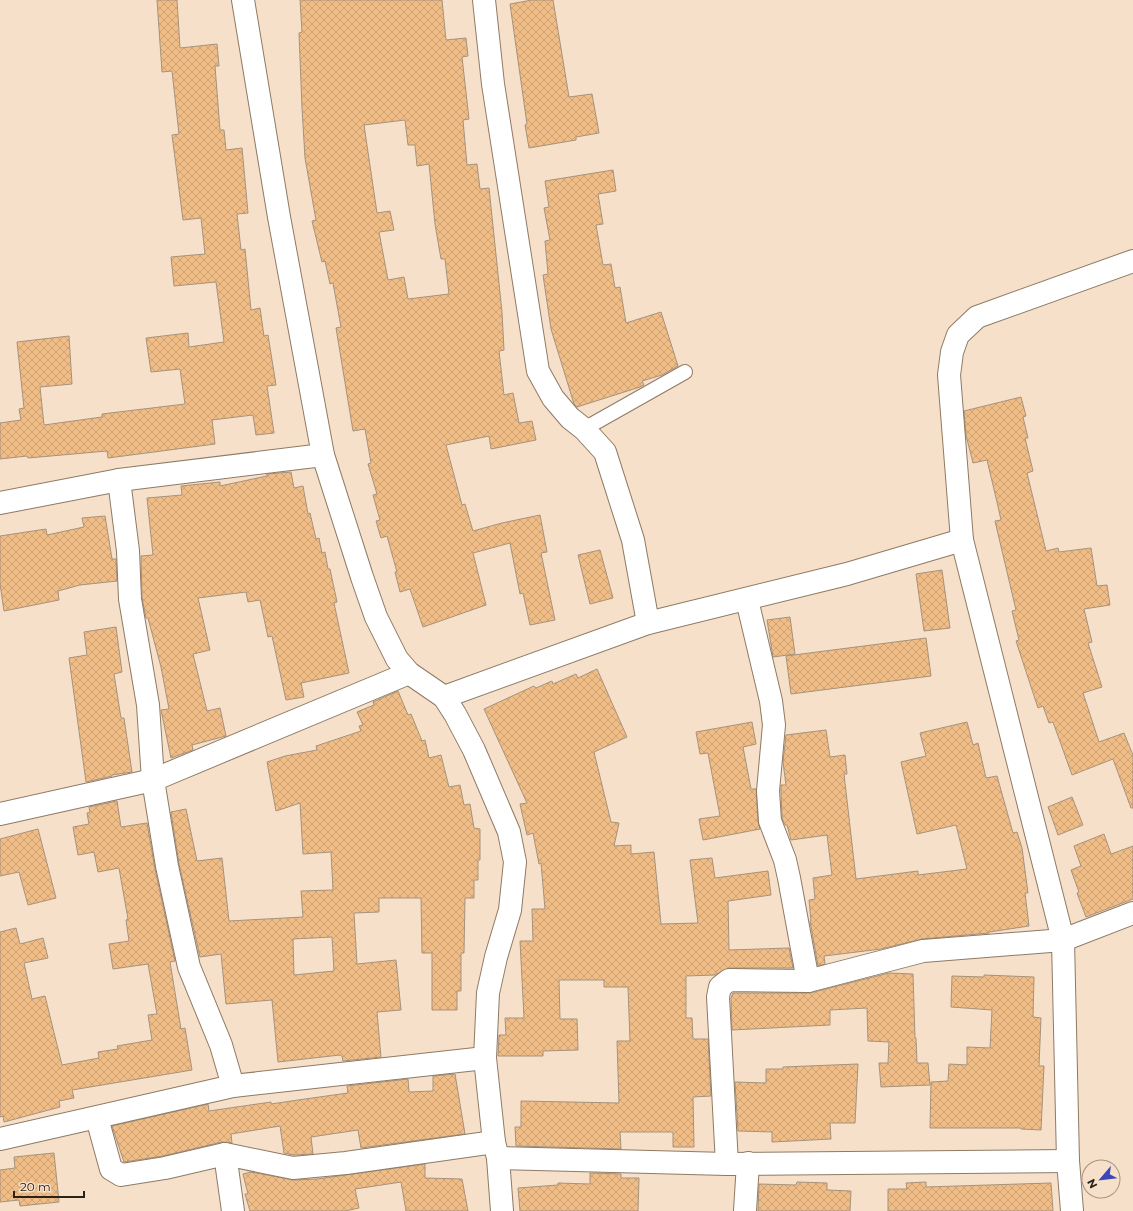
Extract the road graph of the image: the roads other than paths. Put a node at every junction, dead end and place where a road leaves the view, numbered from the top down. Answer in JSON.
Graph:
{"nodes":[{"id":1,"x":243,"y":0,"type":"edge"},
{"id":2,"x":484,"y":0,"type":"edge"},
{"id":3,"x":1133,"y":261,"type":"edge"},
{"id":4,"x":685,"y":372,"type":"dead end"},
{"id":5,"x":584,"y":429,"type":"junction"},
{"id":6,"x":323,"y":455,"type":"junction"},
{"id":7,"x":120,"y":480,"type":"junction"},
{"id":8,"x":0,"y":503,"type":"edge"},
{"id":9,"x":962,"y":540,"type":"junction"},
{"id":10,"x":747,"y":600,"type":"junction"},
{"id":11,"x":648,"y":623,"type":"junction"},
{"id":12,"x":409,"y":673,"type":"junction"},
{"id":13,"x":444,"y":697,"type":"junction"},
{"id":14,"x":153,"y":780,"type":"junction"},
{"id":15,"x":0,"y":814,"type":"edge"},
{"id":16,"x":1133,"y":913,"type":"edge"},
{"id":17,"x":1062,"y":940,"type":"junction"},
{"id":18,"x":808,"y":981,"type":"junction"},
{"id":19,"x":485,"y":1058,"type":"junction"},
{"id":20,"x":233,"y":1086,"type":"junction"},
{"id":21,"x":97,"y":1118,"type":"junction"},
{"id":22,"x":0,"y":1139,"type":"edge"},
{"id":23,"x":496,"y":1150,"type":"junction"},
{"id":24,"x":224,"y":1154,"type":"junction"},
{"id":25,"x":1068,"y":1161,"type":"junction"},
{"id":26,"x":738,"y":1164,"type":"junction"},
{"id":27,"x":233,"y":1211,"type":"edge"},
{"id":28,"x":502,"y":1211,"type":"edge"},
{"id":29,"x":745,"y":1211,"type":"edge"},
{"id":30,"x":1072,"y":1211,"type":"edge"}],
"edges":[{"from":1,"to":6,"type":"street"},
{"from":2,"to":5,"type":"street"},
{"from":3,"to":9,"type":"street"},
{"from":4,"to":5,"type":"lane"},
{"from":5,"to":11,"type":"street"},
{"from":6,"to":7,"type":"street"},
{"from":6,"to":12,"type":"street"},
{"from":7,"to":8,"type":"street"},
{"from":7,"to":14,"type":"street"},
{"from":9,"to":10,"type":"street"},
{"from":9,"to":17,"type":"street"},
{"from":10,"to":11,"type":"street"},
{"from":10,"to":18,"type":"street"},
{"from":11,"to":13,"type":"street"},
{"from":12,"to":13,"type":"street"},
{"from":12,"to":14,"type":"street"},
{"from":13,"to":19,"type":"street"},
{"from":14,"to":15,"type":"street"},
{"from":14,"to":20,"type":"street"},
{"from":16,"to":17,"type":"street"},
{"from":17,"to":18,"type":"street"},
{"from":17,"to":25,"type":"street"},
{"from":18,"to":26,"type":"street"},
{"from":19,"to":20,"type":"street"},
{"from":19,"to":23,"type":"street"},
{"from":20,"to":21,"type":"street"},
{"from":21,"to":22,"type":"street"},
{"from":21,"to":24,"type":"street"},
{"from":23,"to":24,"type":"street"},
{"from":23,"to":26,"type":"street"},
{"from":23,"to":28,"type":"street"},
{"from":24,"to":27,"type":"street"},
{"from":25,"to":26,"type":"street"},
{"from":25,"to":30,"type":"street"},
{"from":26,"to":29,"type":"street"}]}
